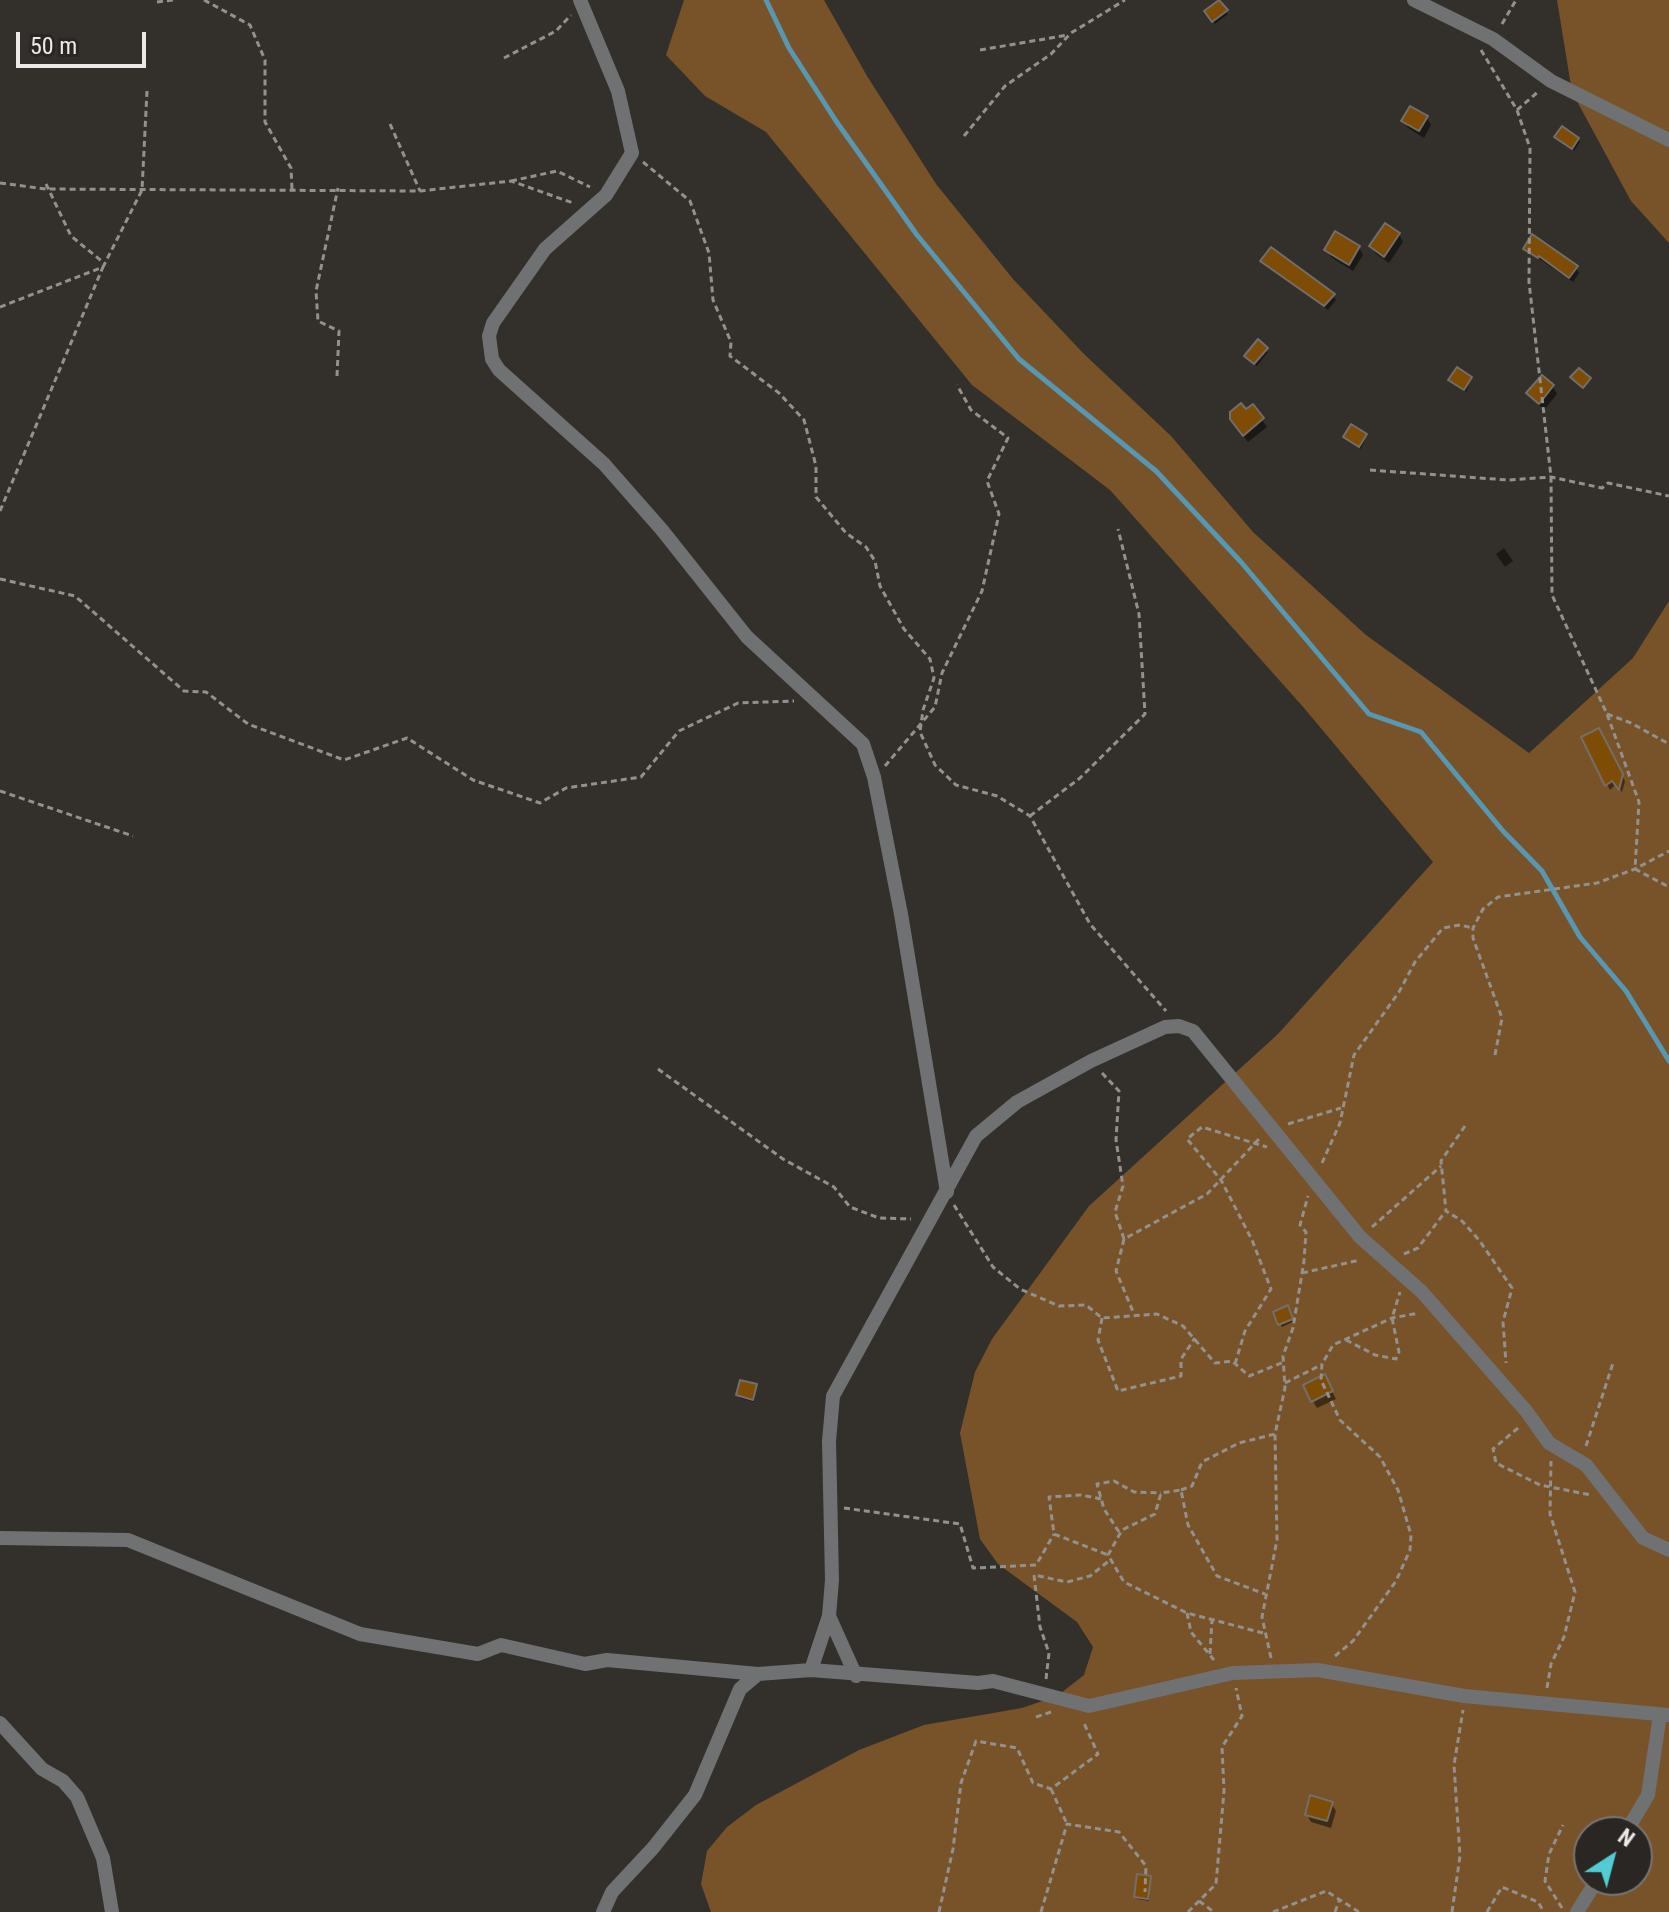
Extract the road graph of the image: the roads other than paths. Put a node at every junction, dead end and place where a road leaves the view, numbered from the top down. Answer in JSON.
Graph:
{"nodes":[{"id":1,"x":1414,"y":0,"type":"edge"},
{"id":2,"x":581,"y":1,"type":"edge"},
{"id":3,"x":1669,"y":140,"type":"edge"},
{"id":4,"x":947,"y":1192,"type":"junction"},
{"id":5,"x":0,"y":1538,"type":"edge"},
{"id":6,"x":1669,"y":1550,"type":"edge"},
{"id":7,"x":829,"y":1616,"type":"junction"},
{"id":8,"x":811,"y":1670,"type":"junction"},
{"id":9,"x":758,"y":1674,"type":"junction"},
{"id":10,"x":856,"y":1676,"type":"junction"},
{"id":11,"x":1665,"y":1715,"type":"edge"},
{"id":12,"x":0,"y":1723,"type":"edge"},
{"id":13,"x":1636,"y":1816,"type":"edge"},
{"id":14,"x":112,"y":1912,"type":"edge"},
{"id":15,"x":603,"y":1912,"type":"edge"}],
"edges":[{"from":1,"to":3,"type":"street"},
{"from":2,"to":4,"type":"street"},
{"from":4,"to":6,"type":"street"},
{"from":4,"to":7,"type":"street"},
{"from":5,"to":9,"type":"street"},
{"from":7,"to":8,"type":"street"},
{"from":7,"to":10,"type":"street"},
{"from":8,"to":9,"type":"street"},
{"from":8,"to":10,"type":"street"},
{"from":9,"to":15,"type":"street"},
{"from":10,"to":11,"type":"street"},
{"from":11,"to":13,"type":"street"},
{"from":12,"to":14,"type":"street"}]}
